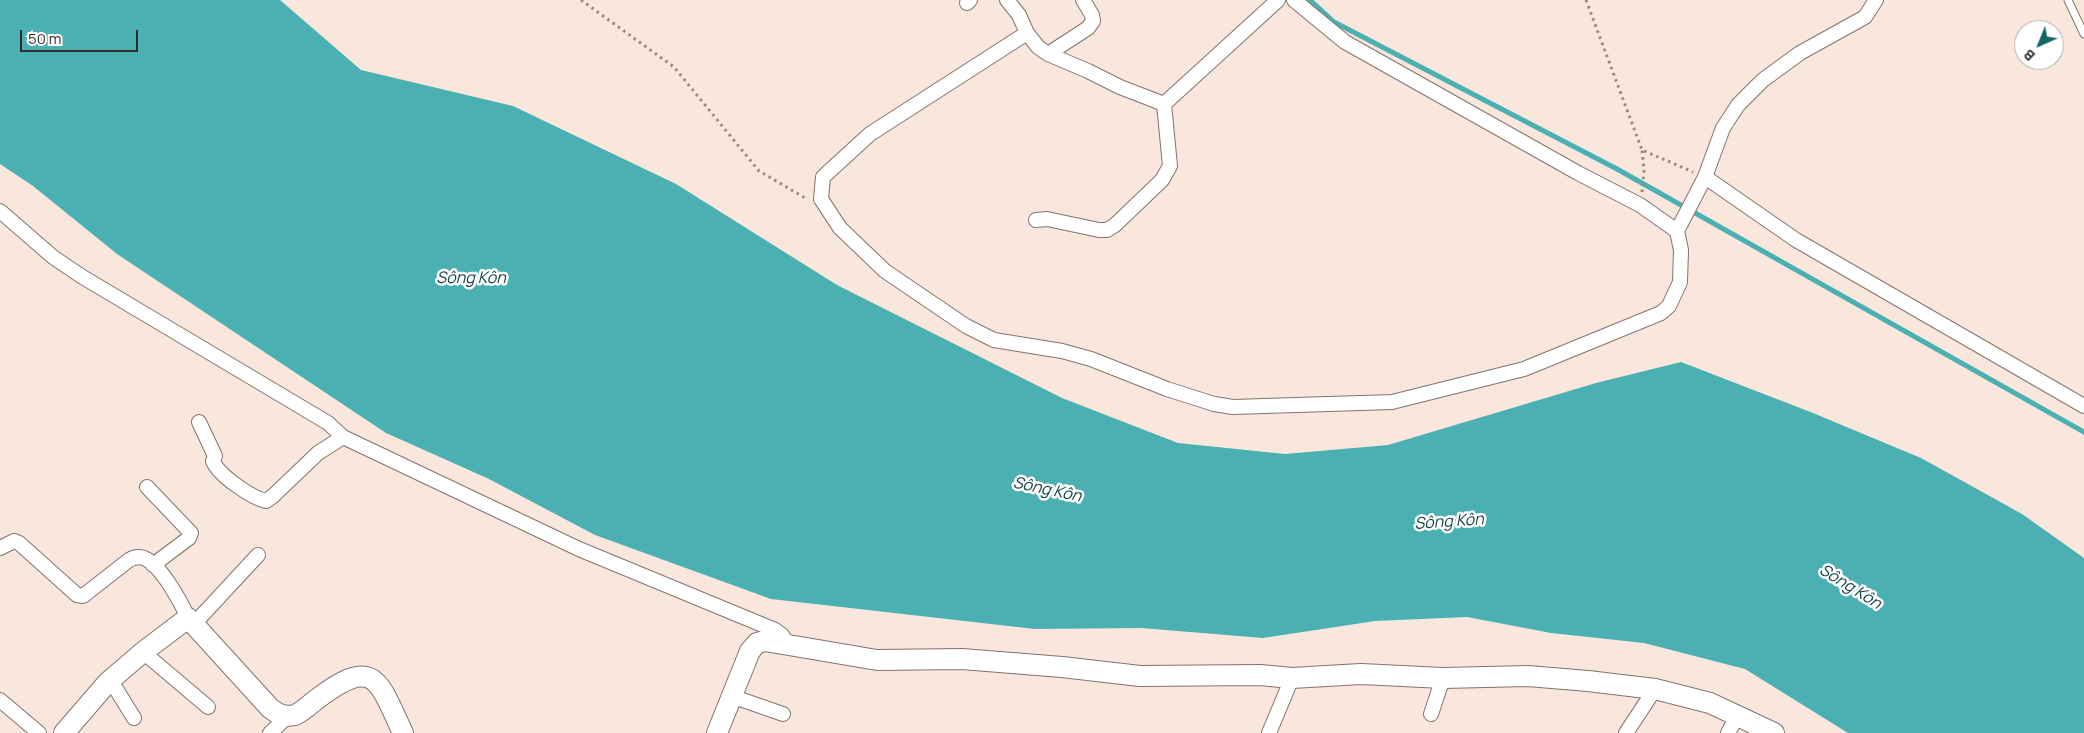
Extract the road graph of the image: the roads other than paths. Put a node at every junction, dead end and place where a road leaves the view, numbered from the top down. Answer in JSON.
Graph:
{"nodes":[{"id":1,"x":1008,"y":0,"type":"edge"},
{"id":2,"x":1083,"y":0,"type":"edge"},
{"id":3,"x":1278,"y":0,"type":"edge"},
{"id":4,"x":1294,"y":0,"type":"edge"},
{"id":5,"x":1876,"y":0,"type":"edge"},
{"id":6,"x":2068,"y":0,"type":"edge"},
{"id":7,"x":1028,"y":33,"type":"junction"},
{"id":8,"x":2084,"y":34,"type":"edge"},
{"id":9,"x":1048,"y":54,"type":"junction"},
{"id":10,"x":1164,"y":104,"type":"junction"},
{"id":11,"x":1705,"y":177,"type":"junction"},
{"id":12,"x":0,"y":211,"type":"edge"},
{"id":13,"x":1036,"y":220,"type":"dead end"},
{"id":14,"x":1680,"y":226,"type":"junction"},
{"id":15,"x":2084,"y":406,"type":"edge"},
{"id":16,"x":199,"y":422,"type":"dead end"},
{"id":17,"x":343,"y":437,"type":"junction"},
{"id":18,"x":147,"y":486,"type":"dead end"},
{"id":19,"x":0,"y":548,"type":"edge"},
{"id":20,"x":258,"y":555,"type":"dead end"},
{"id":21,"x":153,"y":565,"type":"junction"},
{"id":22,"x":191,"y":621,"type":"junction"},
{"id":23,"x":787,"y":645,"type":"junction"},
{"id":24,"x":144,"y":652,"type":"junction"},
{"id":25,"x":1292,"y":678,"type":"junction"},
{"id":26,"x":1443,"y":678,"type":"junction"},
{"id":27,"x":108,"y":682,"type":"junction"},
{"id":28,"x":1655,"y":689,"type":"junction"},
{"id":29,"x":730,"y":696,"type":"junction"},
{"id":30,"x":0,"y":700,"type":"edge"},
{"id":31,"x":208,"y":707,"type":"dead end"},
{"id":32,"x":783,"y":714,"type":"dead end"},
{"id":33,"x":1431,"y":714,"type":"dead end"},
{"id":34,"x":1738,"y":714,"type":"junction"},
{"id":35,"x":287,"y":717,"type":"junction"},
{"id":36,"x":134,"y":718,"type":"dead end"},
{"id":37,"x":39,"y":733,"type":"edge"},
{"id":38,"x":64,"y":733,"type":"edge"},
{"id":39,"x":270,"y":733,"type":"edge"},
{"id":40,"x":403,"y":733,"type":"edge"},
{"id":41,"x":717,"y":733,"type":"edge"},
{"id":42,"x":1269,"y":733,"type":"edge"},
{"id":43,"x":1626,"y":733,"type":"edge"},
{"id":44,"x":1728,"y":733,"type":"edge"},
{"id":45,"x":1774,"y":733,"type":"edge"}],
"edges":[{"from":1,"to":7,"type":"street"},
{"from":2,"to":9,"type":"street"},
{"from":3,"to":10,"type":"street"},
{"from":4,"to":14,"type":"street"},
{"from":5,"to":11,"type":"street"},
{"from":6,"to":8,"type":"lane"},
{"from":7,"to":9,"type":"street"},
{"from":7,"to":14,"type":"street"},
{"from":9,"to":10,"type":"street"},
{"from":10,"to":13,"type":"street"},
{"from":11,"to":14,"type":"street"},
{"from":11,"to":15,"type":"street"},
{"from":12,"to":17,"type":"street"},
{"from":16,"to":17,"type":"street"},
{"from":17,"to":23,"type":"street"},
{"from":18,"to":21,"type":"street"},
{"from":19,"to":21,"type":"street"},
{"from":20,"to":22,"type":"street"},
{"from":21,"to":22,"type":"street"},
{"from":22,"to":24,"type":"street"},
{"from":22,"to":35,"type":"street"},
{"from":23,"to":25,"type":"street"},
{"from":23,"to":29,"type":"street"},
{"from":24,"to":27,"type":"street"},
{"from":24,"to":31,"type":"street"},
{"from":25,"to":26,"type":"street"},
{"from":25,"to":42,"type":"street"},
{"from":26,"to":28,"type":"street"},
{"from":26,"to":33,"type":"street"},
{"from":27,"to":36,"type":"street"},
{"from":27,"to":38,"type":"street"},
{"from":28,"to":34,"type":"street"},
{"from":28,"to":43,"type":"street"},
{"from":29,"to":32,"type":"street"},
{"from":29,"to":41,"type":"street"},
{"from":30,"to":37,"type":"street"},
{"from":34,"to":44,"type":"street"},
{"from":34,"to":45,"type":"street"},
{"from":35,"to":39,"type":"street"},
{"from":35,"to":40,"type":"street"}]}
